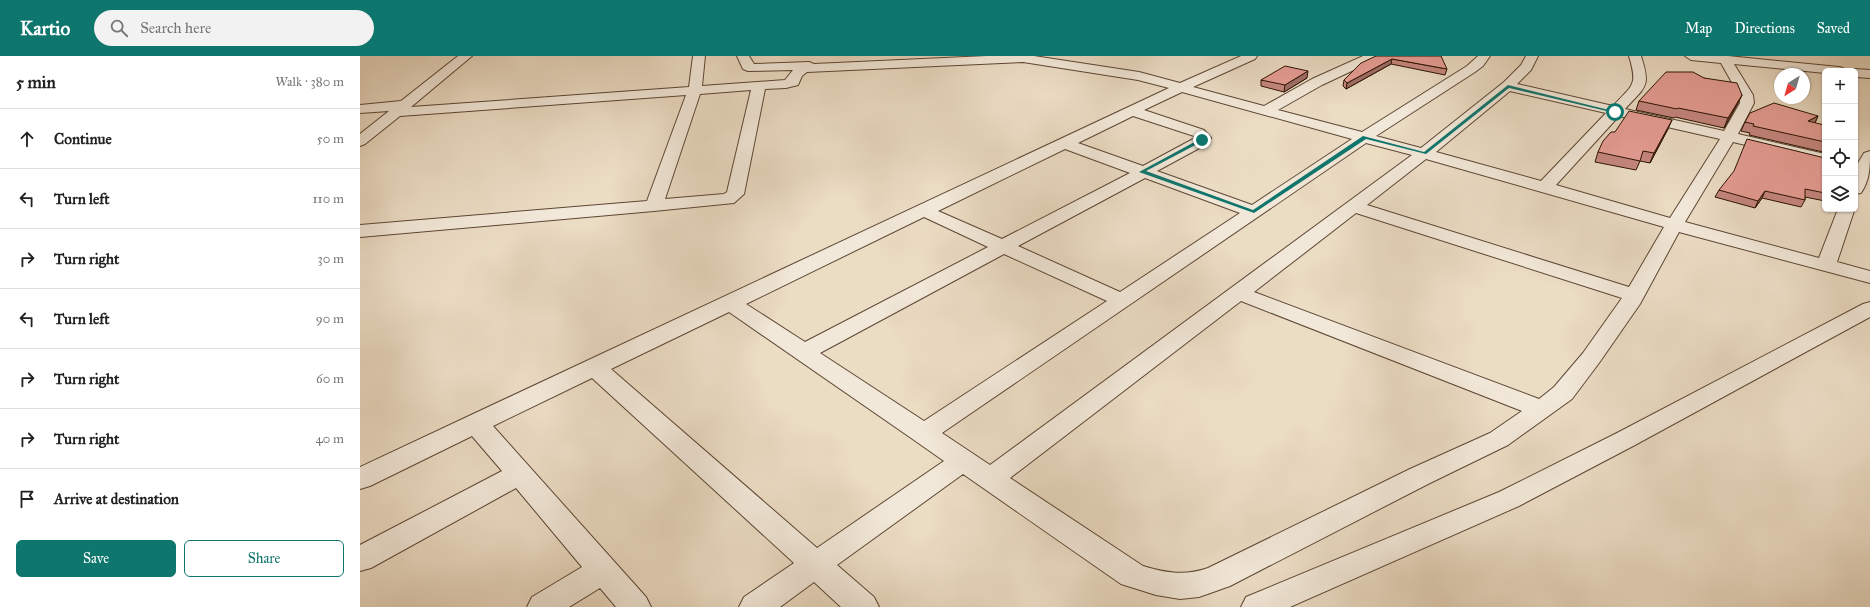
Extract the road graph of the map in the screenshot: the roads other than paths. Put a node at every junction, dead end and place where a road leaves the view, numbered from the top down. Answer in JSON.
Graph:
{"nodes":[{"id":1,"x":466,"y":56,"type":"edge"},
{"id":2,"x":699,"y":56,"type":"edge"},
{"id":3,"x":743,"y":56,"type":"edge"},
{"id":4,"x":1251,"y":56,"type":"edge"},
{"id":5,"x":1343,"y":56,"type":"edge"},
{"id":6,"x":1484,"y":56,"type":"edge"},
{"id":7,"x":1532,"y":56,"type":"edge"},
{"id":8,"x":1635,"y":56,"type":"edge"},
{"id":9,"x":1691,"y":56,"type":"edge"},
{"id":10,"x":1368,"y":58,"type":"edge"},
{"id":11,"x":1725,"y":59,"type":"junction"},
{"id":12,"x":870,"y":61,"type":"edge"},
{"id":13,"x":808,"y":63,"type":"edge"},
{"id":14,"x":1822,"y":69,"type":"edge"},
{"id":15,"x":1858,"y":73,"type":"edge"},
{"id":16,"x":1870,"y":74,"type":"edge"},
{"id":17,"x":759,"y":86,"type":"junction"},
{"id":18,"x":1508,"y":86,"type":"junction"},
{"id":19,"x":1182,"y":87,"type":"junction"},
{"id":20,"x":695,"y":90,"type":"junction"},
{"id":21,"x":401,"y":108,"type":"junction"},
{"id":22,"x":360,"y":109,"type":"edge"},
{"id":23,"x":1267,"y":110,"type":"junction"},
{"id":24,"x":1132,"y":111,"type":"junction"},
{"id":25,"x":1615,"y":112,"type":"junction"},
{"id":26,"x":1365,"y":137,"type":"junction"},
{"id":27,"x":1728,"y":137,"type":"junction"},
{"id":28,"x":360,"y":141,"type":"edge"},
{"id":29,"x":1064,"y":144,"type":"junction"},
{"id":30,"x":1424,"y":153,"type":"junction"},
{"id":31,"x":1822,"y":158,"type":"edge"},
{"id":32,"x":1863,"y":163,"type":"edge"},
{"id":33,"x":1142,"y":172,"type":"junction"},
{"id":34,"x":1858,"y":179,"type":"edge"},
{"id":35,"x":1545,"y":187,"type":"junction"},
{"id":36,"x":654,"y":206,"type":"junction"},
{"id":37,"x":1354,"y":206,"type":"junction"},
{"id":38,"x":924,"y":211,"type":"junction"},
{"id":39,"x":1254,"y":212,"type":"junction"},
{"id":40,"x":1846,"y":212,"type":"edge"},
{"id":41,"x":1674,"y":225,"type":"junction"},
{"id":42,"x":360,"y":231,"type":"edge"},
{"id":43,"x":1002,"y":246,"type":"junction"},
{"id":44,"x":1826,"y":266,"type":"junction"},
{"id":45,"x":1870,"y":277,"type":"edge"},
{"id":46,"x":1238,"y":293,"type":"junction"},
{"id":47,"x":1634,"y":295,"type":"junction"},
{"id":48,"x":1122,"y":300,"type":"junction"},
{"id":49,"x":731,"y":303,"type":"junction"},
{"id":50,"x":1870,"y":308,"type":"edge"},
{"id":51,"x":804,"y":352,"type":"junction"},
{"id":52,"x":594,"y":368,"type":"junction"},
{"id":53,"x":1542,"y":409,"type":"junction"},
{"id":54,"x":476,"y":424,"type":"junction"},
{"id":55,"x":923,"y":434,"type":"junction"},
{"id":56,"x":963,"y":460,"type":"junction"},
{"id":57,"x":519,"y":474,"type":"junction"},
{"id":58,"x":360,"y":479,"type":"edge"},
{"id":59,"x":990,"y":479,"type":"junction"},
{"id":60,"x":360,"y":559,"type":"edge"},
{"id":61,"x":816,"y":564,"type":"junction"},
{"id":62,"x":603,"y":570,"type":"junction"},
{"id":63,"x":543,"y":607,"type":"edge"},
{"id":64,"x":635,"y":607,"type":"edge"},
{"id":65,"x":754,"y":607,"type":"edge"},
{"id":66,"x":863,"y":607,"type":"edge"},
{"id":67,"x":1257,"y":607,"type":"edge"}],
"edges":[{"from":1,"to":21,"type":"street"},
{"from":2,"to":20,"type":"street"},
{"from":3,"to":13,"type":"street"},
{"from":4,"to":19,"type":"street"},
{"from":5,"to":10,"type":"street"},
{"from":6,"to":26,"type":"street"},
{"from":7,"to":18,"type":"street"},
{"from":8,"to":25,"type":"street"},
{"from":9,"to":11,"type":"street"},
{"from":10,"to":23,"type":"street"},
{"from":11,"to":14,"type":"street"},
{"from":11,"to":27,"type":"street"},
{"from":12,"to":13,"type":"street"},
{"from":12,"to":19,"type":"street"},
{"from":13,"to":17,"type":"street"},
{"from":15,"to":16,"type":"street"},
{"from":17,"to":20,"type":"street"},
{"from":17,"to":36,"type":"street"},
{"from":18,"to":25,"type":"street"},
{"from":18,"to":30,"type":"street"},
{"from":19,"to":23,"type":"street"},
{"from":19,"to":24,"type":"street"},
{"from":20,"to":21,"type":"street"},
{"from":20,"to":36,"type":"street"},
{"from":21,"to":22,"type":"street"},
{"from":21,"to":28,"type":"street"},
{"from":23,"to":26,"type":"street"},
{"from":24,"to":29,"type":"street"},
{"from":24,"to":33,"type":"street"},
{"from":25,"to":27,"type":"street"},
{"from":25,"to":35,"type":"street"},
{"from":26,"to":30,"type":"street"},
{"from":26,"to":39,"type":"street"},
{"from":27,"to":31,"type":"street"},
{"from":27,"to":41,"type":"street"},
{"from":29,"to":33,"type":"street"},
{"from":29,"to":38,"type":"street"},
{"from":30,"to":35,"type":"street"},
{"from":30,"to":37,"type":"street"},
{"from":32,"to":34,"type":"street"},
{"from":33,"to":39,"type":"street"},
{"from":33,"to":43,"type":"street"},
{"from":35,"to":41,"type":"street"},
{"from":36,"to":42,"type":"street"},
{"from":37,"to":46,"type":"street"},
{"from":37,"to":47,"type":"street"},
{"from":38,"to":43,"type":"street"},
{"from":38,"to":49,"type":"street"},
{"from":39,"to":48,"type":"street"},
{"from":40,"to":44,"type":"street"},
{"from":41,"to":44,"type":"street"},
{"from":41,"to":47,"type":"street"},
{"from":43,"to":48,"type":"street"},
{"from":43,"to":51,"type":"street"},
{"from":44,"to":45,"type":"street"},
{"from":46,"to":53,"type":"street"},
{"from":46,"to":59,"type":"street"},
{"from":47,"to":53,"type":"street"},
{"from":48,"to":55,"type":"street"},
{"from":49,"to":51,"type":"street"},
{"from":49,"to":52,"type":"street"},
{"from":50,"to":67,"type":"street"},
{"from":51,"to":55,"type":"street"},
{"from":52,"to":54,"type":"street"},
{"from":52,"to":61,"type":"street"},
{"from":53,"to":59,"type":"street"},
{"from":54,"to":57,"type":"street"},
{"from":54,"to":58,"type":"street"},
{"from":55,"to":56,"type":"street"},
{"from":56,"to":59,"type":"street"},
{"from":56,"to":61,"type":"street"},
{"from":57,"to":60,"type":"street"},
{"from":57,"to":62,"type":"street"},
{"from":61,"to":65,"type":"street"},
{"from":61,"to":66,"type":"street"},
{"from":62,"to":63,"type":"street"},
{"from":62,"to":64,"type":"street"}]}
